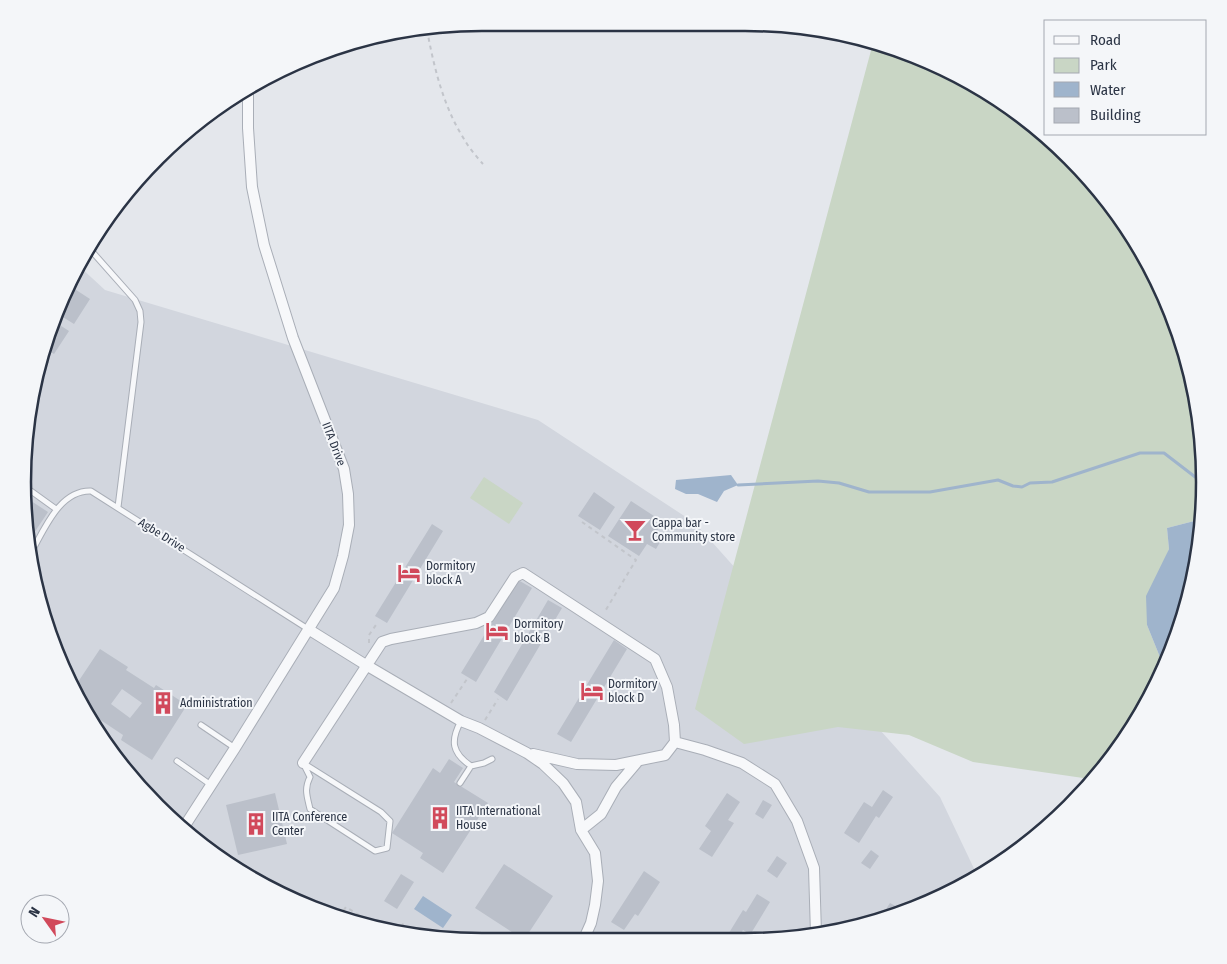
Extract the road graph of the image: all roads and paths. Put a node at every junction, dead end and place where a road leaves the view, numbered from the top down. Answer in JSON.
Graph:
{"nodes":[{"id":1,"x":428,"y":35,"type":"edge"},
{"id":2,"x":248,"y":97,"type":"edge"},
{"id":3,"x":483,"y":164,"type":"dead end"},
{"id":4,"x":94,"y":253,"type":"edge"},
{"id":5,"x":31,"y":491,"type":"edge"},
{"id":6,"x":118,"y":507,"type":"junction"},
{"id":7,"x":56,"y":509,"type":"junction"},
{"id":8,"x":582,"y":522,"type":"dead end"},
{"id":9,"x":36,"y":545,"type":"edge"},
{"id":10,"x":598,"y":622,"type":"junction"},
{"id":11,"x":308,"y":629,"type":"junction"},
{"id":12,"x":366,"y":665,"type":"junction"},
{"id":13,"x":467,"y":678,"type":"dead end"},
{"id":14,"x":498,"y":698,"type":"dead end"},
{"id":15,"x":446,"y":711,"type":"junction"},
{"id":16,"x":461,"y":721,"type":"junction"},
{"id":17,"x":201,"y":725,"type":"dead end"},
{"id":18,"x":479,"y":728,"type":"junction"},
{"id":19,"x":675,"y":742,"type":"junction"},
{"id":20,"x":235,"y":748,"type":"junction"},
{"id":21,"x":527,"y":753,"type":"junction"},
{"id":22,"x":492,"y":758,"type":"dead end"},
{"id":23,"x":638,"y":761,"type":"junction"},
{"id":24,"x":177,"y":762,"type":"dead end"},
{"id":25,"x":303,"y":763,"type":"junction"},
{"id":26,"x":471,"y":766,"type":"junction"},
{"id":27,"x":460,"y":783,"type":"dead end"},
{"id":28,"x":211,"y":785,"type":"junction"},
{"id":29,"x":187,"y":823,"type":"edge"},
{"id":30,"x":581,"y":830,"type":"junction"},
{"id":31,"x":343,"y":911,"type":"edge"},
{"id":32,"x":359,"y":915,"type":"edge"},
{"id":33,"x":404,"y":923,"type":"dead end"},
{"id":34,"x":402,"y":925,"type":"edge"},
{"id":35,"x":816,"y":927,"type":"edge"},
{"id":36,"x":587,"y":933,"type":"edge"}],
"edges":[{"from":1,"to":3,"type":"path"},
{"from":2,"to":11,"type":"street","name":"IITA Drive"},
{"from":4,"to":6,"type":"lane"},
{"from":5,"to":7,"type":"lane"},
{"from":6,"to":7,"type":"lane","name":"Agbe Drive"},
{"from":6,"to":11,"type":"lane","name":"Agbe Drive"},
{"from":7,"to":9,"type":"lane","name":"Agbe Drive"},
{"from":8,"to":10,"type":"path"},
{"from":10,"to":12,"type":"street"},
{"from":10,"to":19,"type":"street"},
{"from":11,"to":12,"type":"street"},
{"from":11,"to":20,"type":"street","name":"IITA Drive"},
{"from":12,"to":15,"type":"street"},
{"from":12,"to":25,"type":"street"},
{"from":13,"to":15,"type":"path"},
{"from":14,"to":18,"type":"path"},
{"from":15,"to":16,"type":"street"},
{"from":16,"to":18,"type":"street"},
{"from":16,"to":26,"type":"lane"},
{"from":17,"to":20,"type":"lane"},
{"from":18,"to":21,"type":"street"},
{"from":19,"to":23,"type":"street"},
{"from":19,"to":35,"type":"street"},
{"from":20,"to":28,"type":"street","name":"IITA Drive"},
{"from":21,"to":23,"type":"street"},
{"from":21,"to":30,"type":"street"},
{"from":22,"to":26,"type":"lane"},
{"from":23,"to":30,"type":"street"},
{"from":24,"to":28,"type":"lane"},
{"from":25,"to":25,"type":"lane"},
{"from":26,"to":27,"type":"lane"},
{"from":28,"to":29,"type":"street","name":"IITA Drive"},
{"from":30,"to":36,"type":"street"},
{"from":31,"to":32,"type":"path"},
{"from":33,"to":34,"type":"path"}]}
